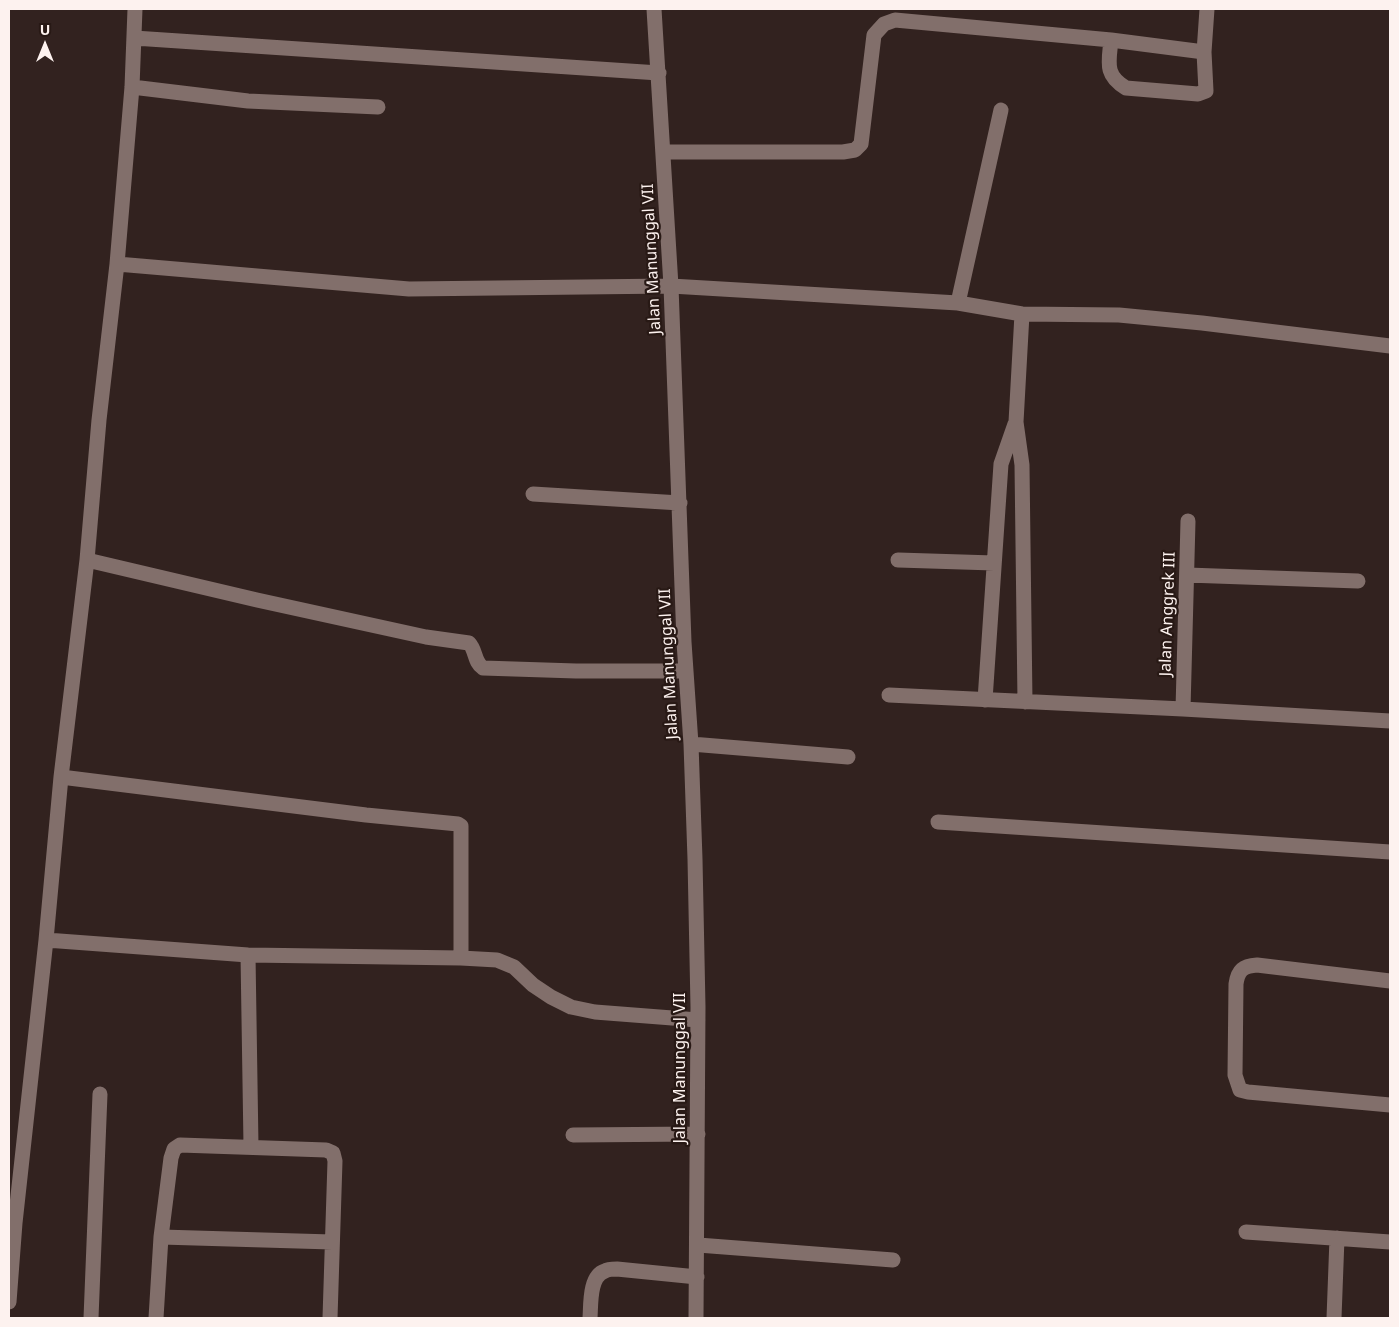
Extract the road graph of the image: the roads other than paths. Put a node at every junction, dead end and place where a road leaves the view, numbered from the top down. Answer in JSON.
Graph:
{"nodes":[{"id":1,"x":135,"y":9,"type":"edge"},
{"id":2,"x":654,"y":9,"type":"edge"},
{"id":3,"x":1207,"y":9,"type":"edge"},
{"id":4,"x":134,"y":38,"type":"junction"},
{"id":5,"x":1111,"y":40,"type":"junction"},
{"id":6,"x":1204,"y":52,"type":"junction"},
{"id":7,"x":659,"y":73,"type":"junction"},
{"id":8,"x":132,"y":87,"type":"junction"},
{"id":9,"x":378,"y":107,"type":"dead end"},
{"id":10,"x":1001,"y":110,"type":"dead end"},
{"id":11,"x":664,"y":152,"type":"junction"},
{"id":12,"x":117,"y":264,"type":"junction"},
{"id":13,"x":672,"y":286,"type":"junction"},
{"id":14,"x":958,"y":303,"type":"junction"},
{"id":15,"x":1022,"y":314,"type":"junction"},
{"id":16,"x":1390,"y":346,"type":"edge"},
{"id":17,"x":1016,"y":422,"type":"junction"},
{"id":18,"x":532,"y":494,"type":"dead end"},
{"id":19,"x":680,"y":503,"type":"junction"},
{"id":20,"x":1188,"y":521,"type":"dead end"},
{"id":21,"x":87,"y":560,"type":"junction"},
{"id":22,"x":898,"y":560,"type":"dead end"},
{"id":23,"x":994,"y":564,"type":"junction"},
{"id":24,"x":1187,"y":575,"type":"junction"},
{"id":25,"x":1358,"y":581,"type":"dead end"},
{"id":26,"x":686,"y":671,"type":"junction"},
{"id":27,"x":889,"y":695,"type":"dead end"},
{"id":28,"x":985,"y":700,"type":"junction"},
{"id":29,"x":1025,"y":702,"type":"junction"},
{"id":30,"x":1182,"y":709,"type":"junction"},
{"id":31,"x":1390,"y":721,"type":"edge"},
{"id":32,"x":691,"y":744,"type":"junction"},
{"id":33,"x":848,"y":757,"type":"dead end"},
{"id":34,"x":60,"y":777,"type":"junction"},
{"id":35,"x":938,"y":822,"type":"dead end"},
{"id":36,"x":1390,"y":852,"type":"edge"},
{"id":37,"x":46,"y":940,"type":"junction"},
{"id":38,"x":248,"y":955,"type":"junction"},
{"id":39,"x":461,"y":958,"type":"junction"},
{"id":40,"x":1390,"y":981,"type":"edge"},
{"id":41,"x":698,"y":1020,"type":"junction"},
{"id":42,"x":100,"y":1094,"type":"dead end"},
{"id":43,"x":1390,"y":1105,"type":"edge"},
{"id":44,"x":698,"y":1134,"type":"junction"},
{"id":45,"x":572,"y":1135,"type":"dead end"},
{"id":46,"x":251,"y":1146,"type":"junction"},
{"id":47,"x":1246,"y":1232,"type":"dead end"},
{"id":48,"x":161,"y":1237,"type":"junction"},
{"id":49,"x":1337,"y":1238,"type":"junction"},
{"id":50,"x":332,"y":1242,"type":"junction"},
{"id":51,"x":1390,"y":1242,"type":"edge"},
{"id":52,"x":698,"y":1245,"type":"junction"},
{"id":53,"x":893,"y":1260,"type":"dead end"},
{"id":54,"x":697,"y":1277,"type":"junction"},
{"id":55,"x":9,"y":1302,"type":"edge"},
{"id":56,"x":92,"y":1318,"type":"edge"},
{"id":57,"x":156,"y":1318,"type":"edge"},
{"id":58,"x":330,"y":1318,"type":"edge"},
{"id":59,"x":590,"y":1318,"type":"edge"},
{"id":60,"x":696,"y":1318,"type":"edge"},
{"id":61,"x":1334,"y":1318,"type":"edge"}],
"edges":[{"from":1,"to":4,"type":"street"},
{"from":2,"to":7,"type":"street","name":"Jalan Manunggal VII"},
{"from":3,"to":6,"type":"street"},
{"from":4,"to":7,"type":"street"},
{"from":4,"to":8,"type":"street"},
{"from":5,"to":6,"type":"street"},
{"from":5,"to":6,"type":"street"},
{"from":5,"to":11,"type":"street"},
{"from":7,"to":11,"type":"street","name":"Jalan Manunggal VII"},
{"from":8,"to":9,"type":"street"},
{"from":8,"to":12,"type":"street"},
{"from":10,"to":14,"type":"street"},
{"from":11,"to":13,"type":"street","name":"Jalan Manunggal VII"},
{"from":12,"to":13,"type":"street"},
{"from":12,"to":21,"type":"street"},
{"from":13,"to":14,"type":"street"},
{"from":13,"to":19,"type":"street","name":"Jalan Manunggal VII"},
{"from":14,"to":15,"type":"street"},
{"from":15,"to":16,"type":"street"},
{"from":15,"to":17,"type":"street"},
{"from":17,"to":23,"type":"street"},
{"from":17,"to":29,"type":"street"},
{"from":18,"to":19,"type":"street"},
{"from":19,"to":26,"type":"street","name":"Jalan Manunggal VII"},
{"from":20,"to":24,"type":"street","name":"Jalan Anggrek III"},
{"from":21,"to":26,"type":"street"},
{"from":21,"to":34,"type":"street"},
{"from":22,"to":23,"type":"street"},
{"from":23,"to":28,"type":"street"},
{"from":24,"to":25,"type":"street"},
{"from":24,"to":30,"type":"street","name":"Jalan Anggrek III"},
{"from":26,"to":32,"type":"street","name":"Jalan Manunggal VII"},
{"from":27,"to":28,"type":"street"},
{"from":28,"to":29,"type":"street"},
{"from":29,"to":30,"type":"street"},
{"from":30,"to":31,"type":"street"},
{"from":32,"to":33,"type":"street"},
{"from":32,"to":41,"type":"street","name":"Jalan Manunggal VII"},
{"from":34,"to":37,"type":"street"},
{"from":34,"to":39,"type":"street"},
{"from":35,"to":36,"type":"street"},
{"from":37,"to":38,"type":"street"},
{"from":37,"to":55,"type":"street"},
{"from":38,"to":39,"type":"street"},
{"from":38,"to":46,"type":"street"},
{"from":39,"to":41,"type":"street"},
{"from":40,"to":43,"type":"street"},
{"from":41,"to":44,"type":"street","name":"Jalan Manunggal VII"},
{"from":42,"to":56,"type":"street"},
{"from":44,"to":45,"type":"street"},
{"from":44,"to":52,"type":"street","name":"Jalan Manunggal VII"},
{"from":46,"to":48,"type":"street"},
{"from":46,"to":50,"type":"street"},
{"from":47,"to":49,"type":"street"},
{"from":48,"to":50,"type":"street"},
{"from":48,"to":57,"type":"street"},
{"from":49,"to":51,"type":"street"},
{"from":49,"to":61,"type":"street"},
{"from":50,"to":58,"type":"street"},
{"from":52,"to":53,"type":"street"},
{"from":52,"to":54,"type":"street","name":"Jalan Manunggal VII"},
{"from":54,"to":59,"type":"street"},
{"from":54,"to":60,"type":"street","name":"Jalan Manunggal VII"}]}
